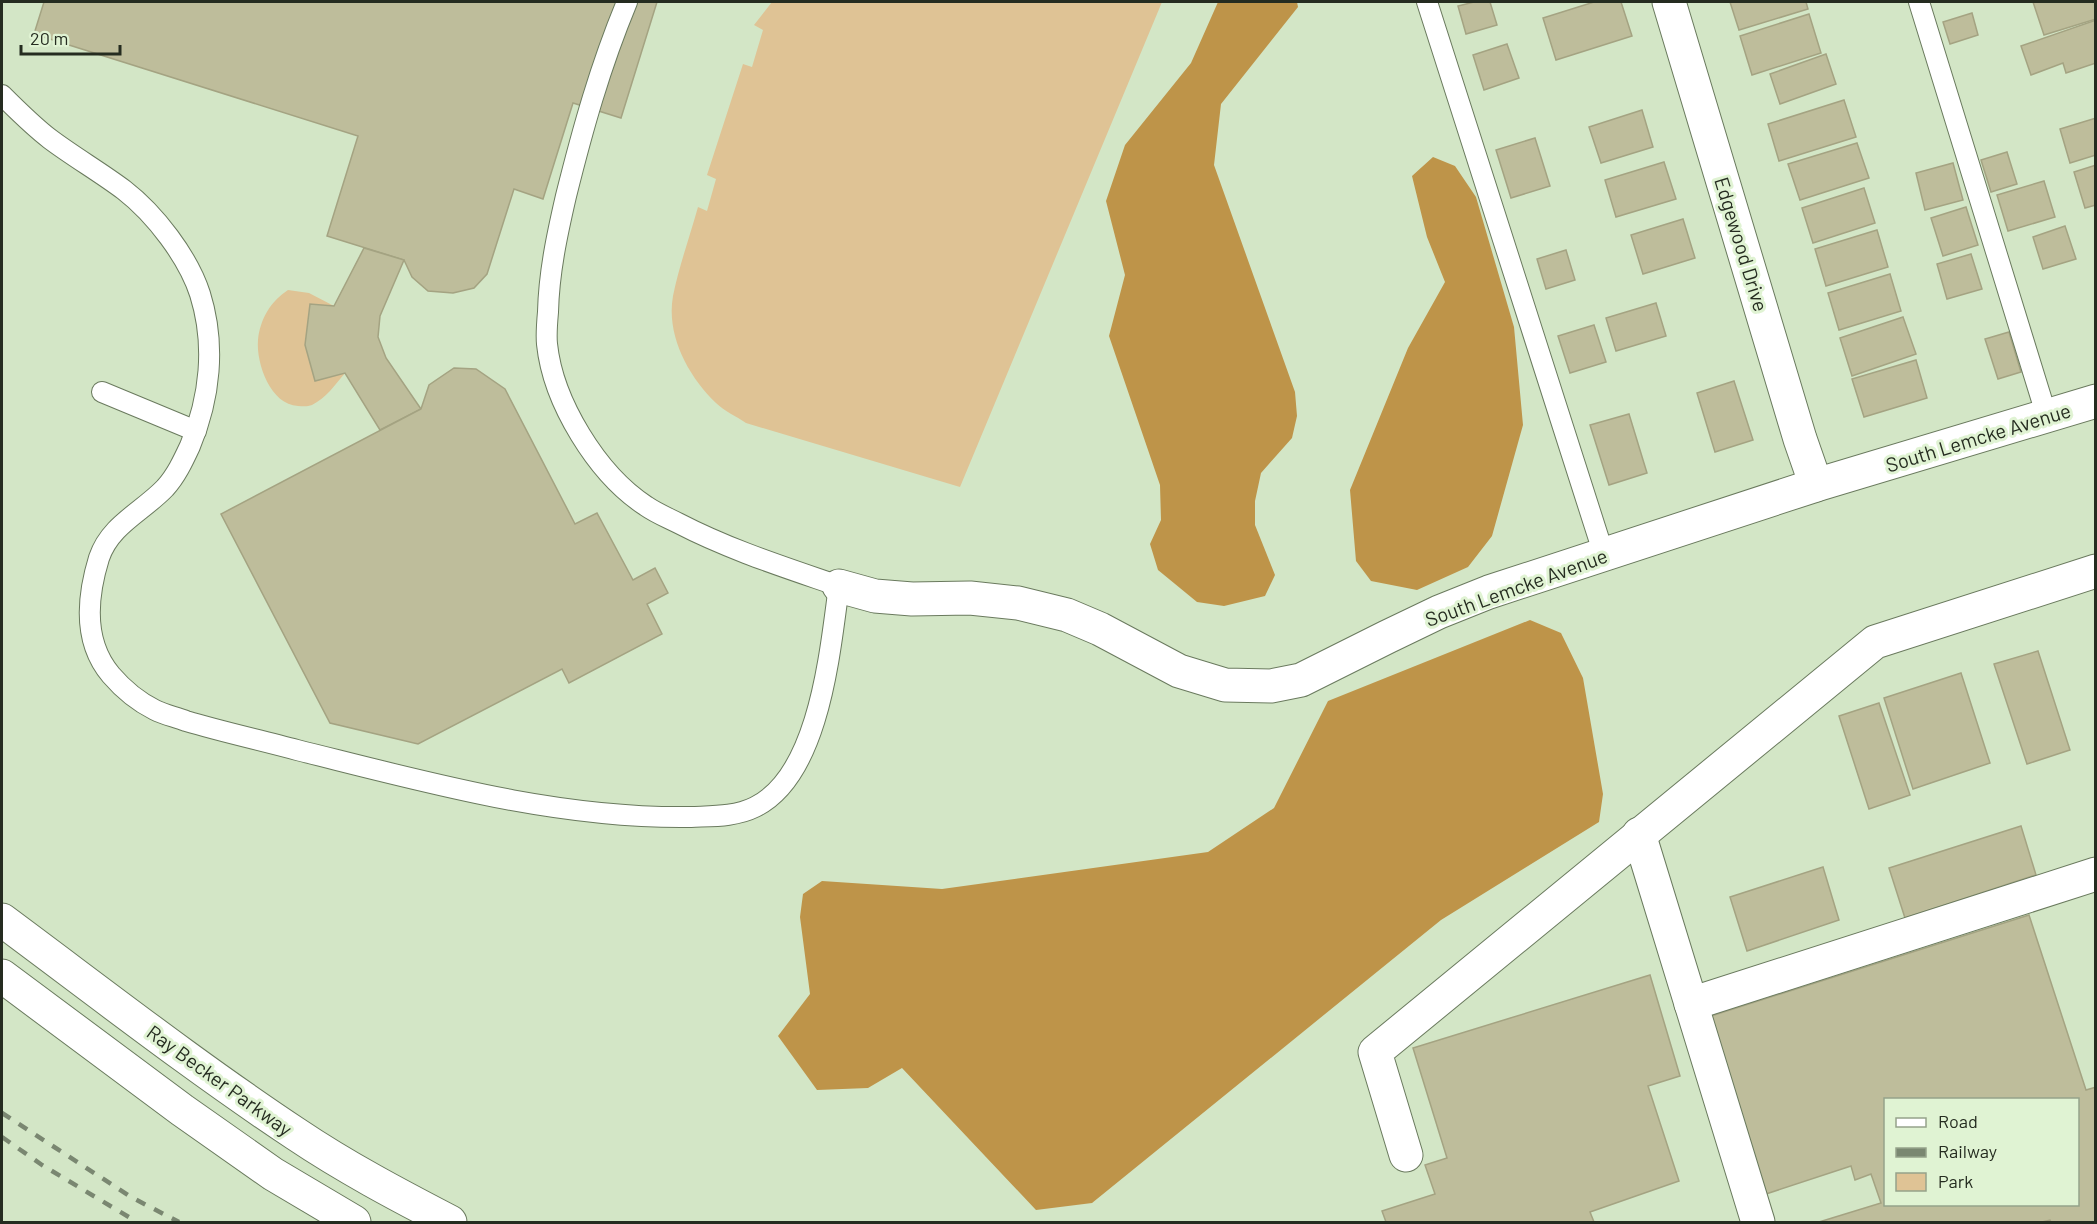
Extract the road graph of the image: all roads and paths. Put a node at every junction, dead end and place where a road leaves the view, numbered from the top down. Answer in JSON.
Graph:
{"nodes":[{"id":1,"x":627,"y":2,"type":"edge"},
{"id":2,"x":1427,"y":2,"type":"edge"},
{"id":3,"x":1669,"y":2,"type":"edge"},
{"id":4,"x":1919,"y":2,"type":"edge"},
{"id":5,"x":2,"y":95,"type":"edge"},
{"id":6,"x":102,"y":392,"type":"dead end"},
{"id":7,"x":2096,"y":401,"type":"edge"},
{"id":8,"x":2047,"y":417,"type":"junction"},
{"id":9,"x":196,"y":431,"type":"junction"},
{"id":10,"x":1816,"y":485,"type":"junction"},
{"id":11,"x":1604,"y":555,"type":"junction"},
{"id":12,"x":2096,"y":571,"type":"edge"},
{"id":13,"x":839,"y":586,"type":"junction"},
{"id":14,"x":1639,"y":834,"type":"junction"},
{"id":15,"x":2096,"y":874,"type":"edge"},
{"id":16,"x":2,"y":920,"type":"edge"},
{"id":17,"x":2,"y":976,"type":"edge"},
{"id":18,"x":1692,"y":1004,"type":"junction"},
{"id":19,"x":1407,"y":1155,"type":"dead end"},
{"id":20,"x":354,"y":1222,"type":"edge"},
{"id":21,"x":450,"y":1222,"type":"edge"},
{"id":22,"x":1758,"y":1222,"type":"edge"}],
"edges":[{"from":1,"to":13,"type":"lane"},
{"from":2,"to":11,"type":"lane"},
{"from":3,"to":10,"type":"street","name":"Edgewood Drive"},
{"from":4,"to":8,"type":"lane"},
{"from":5,"to":9,"type":"lane"},
{"from":6,"to":9,"type":"lane"},
{"from":7,"to":8,"type":"street","name":"South Lemcke Avenue"},
{"from":8,"to":10,"type":"street","name":"South Lemcke Avenue"},
{"from":9,"to":13,"type":"lane"},
{"from":10,"to":11,"type":"street","name":"South Lemcke Avenue"},
{"from":11,"to":13,"type":"street","name":"South Lemcke Avenue"},
{"from":12,"to":14,"type":"street"},
{"from":14,"to":18,"type":"street"},
{"from":14,"to":19,"type":"street"},
{"from":15,"to":18,"type":"street"},
{"from":16,"to":21,"type":"street","name":"Ray Becker Parkway"},
{"from":17,"to":20,"type":"street"},
{"from":18,"to":22,"type":"street"}]}
